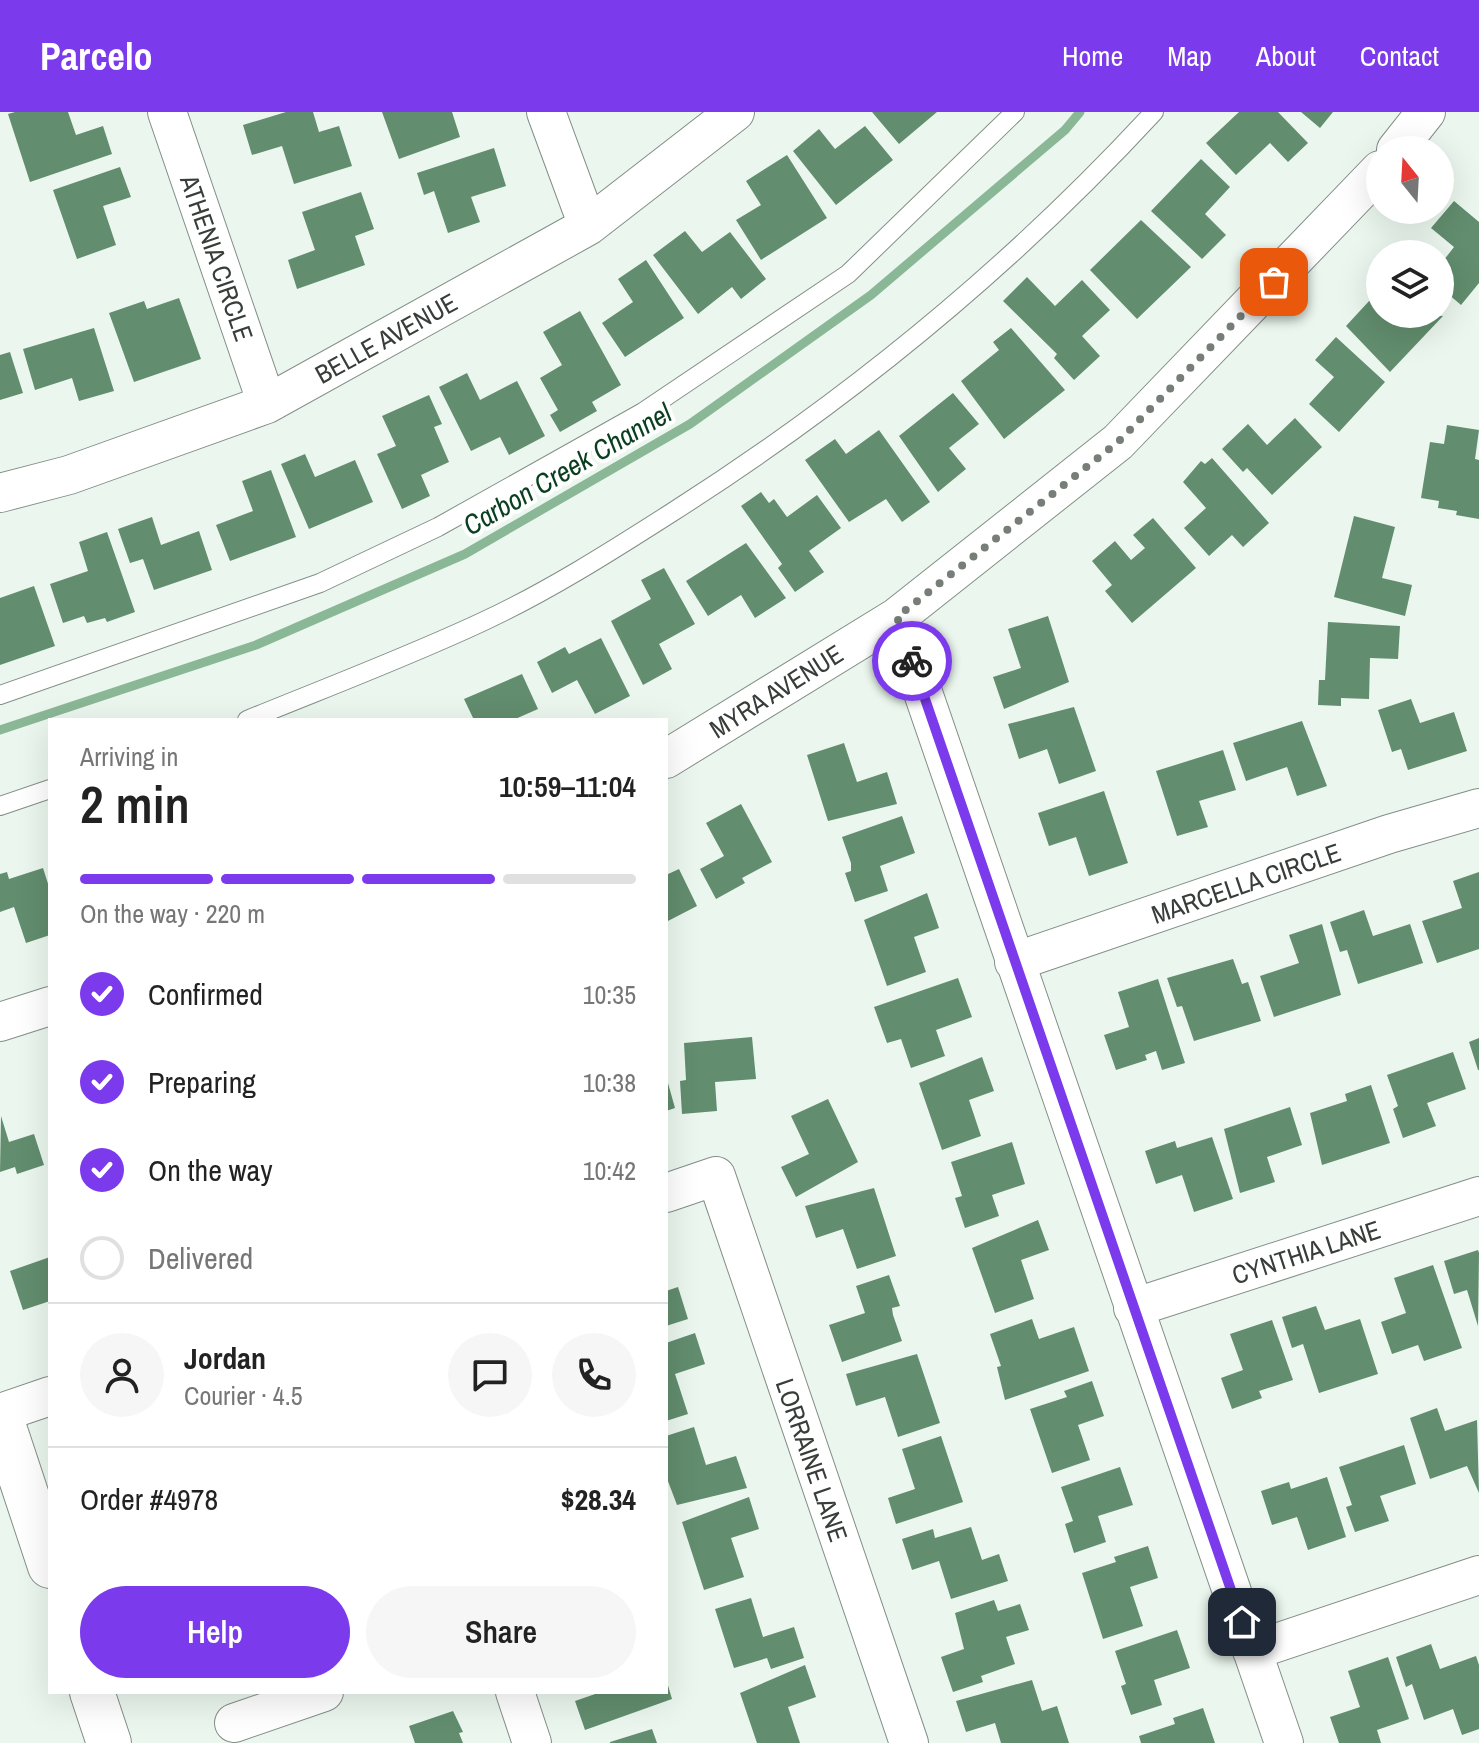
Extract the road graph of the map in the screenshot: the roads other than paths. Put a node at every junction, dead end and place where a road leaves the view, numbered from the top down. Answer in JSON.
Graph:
{"nodes":[{"id":1,"x":167,"y":112,"type":"edge"},
{"id":2,"x":546,"y":112,"type":"edge"},
{"id":3,"x":735,"y":112,"type":"edge"},
{"id":4,"x":1015,"y":112,"type":"edge"},
{"id":5,"x":1154,"y":112,"type":"edge"},
{"id":6,"x":1426,"y":112,"type":"edge"},
{"id":7,"x":1407,"y":136,"type":"edge"},
{"id":8,"x":1366,"y":185,"type":"edge"},
{"id":9,"x":588,"y":226,"type":"junction"},
{"id":10,"x":267,"y":404,"type":"junction"},
{"id":11,"x":0,"y":493,"type":"edge"},
{"id":12,"x":897,"y":617,"type":"junction"},
{"id":13,"x":0,"y":695,"type":"edge"},
{"id":14,"x":252,"y":718,"type":"edge"},
{"id":15,"x":668,"y":758,"type":"edge"},
{"id":16,"x":48,"y":790,"type":"edge"},
{"id":17,"x":0,"y":806,"type":"edge"},
{"id":18,"x":1479,"y":808,"type":"edge"},
{"id":19,"x":1014,"y":962,"type":"junction"},
{"id":20,"x":48,"y":1007,"type":"edge"},
{"id":21,"x":0,"y":1022,"type":"edge"},
{"id":22,"x":668,"y":1192,"type":"edge"},
{"id":23,"x":1479,"y":1196,"type":"edge"},
{"id":24,"x":1133,"y":1308,"type":"junction"},
{"id":25,"x":48,"y":1397,"type":"edge"},
{"id":26,"x":0,"y":1414,"type":"edge"},
{"id":27,"x":48,"y":1560,"type":"edge"},
{"id":28,"x":1479,"y":1575,"type":"edge"},
{"id":29,"x":1252,"y":1651,"type":"junction"},
{"id":30,"x":93,"y":1694,"type":"edge"},
{"id":31,"x":318,"y":1694,"type":"edge"},
{"id":32,"x":516,"y":1694,"type":"edge"},
{"id":33,"x":234,"y":1723,"type":"dead end"},
{"id":34,"x":109,"y":1743,"type":"edge"},
{"id":35,"x":532,"y":1743,"type":"edge"},
{"id":36,"x":909,"y":1743,"type":"edge"},
{"id":37,"x":1284,"y":1743,"type":"edge"}],
"edges":[{"from":1,"to":10,"type":"street","name":"ATHENIA CIRCLE"},
{"from":2,"to":9,"type":"street"},
{"from":3,"to":9,"type":"street","name":"BELLE AVENUE"},
{"from":4,"to":13,"type":"lane"},
{"from":5,"to":14,"type":"lane"},
{"from":6,"to":7,"type":"street"},
{"from":8,"to":12,"type":"street","name":"MYRA AVENUE"},
{"from":9,"to":10,"type":"street","name":"BELLE AVENUE"},
{"from":10,"to":11,"type":"street","name":"BELLE AVENUE"},
{"from":12,"to":15,"type":"street","name":"MYRA AVENUE"},
{"from":12,"to":19,"type":"street"},
{"from":16,"to":17,"type":"lane"},
{"from":18,"to":19,"type":"street","name":"MARCELLA CIRCLE"},
{"from":19,"to":24,"type":"street"},
{"from":20,"to":21,"type":"street"},
{"from":22,"to":36,"type":"street","name":"LORRAINE LANE"},
{"from":23,"to":24,"type":"street","name":"CYNTHIA LANE"},
{"from":24,"to":29,"type":"street"},
{"from":25,"to":26,"type":"street"},
{"from":26,"to":27,"type":"main road"},
{"from":28,"to":29,"type":"street"},
{"from":29,"to":37,"type":"street"},
{"from":30,"to":34,"type":"main road"},
{"from":31,"to":33,"type":"street"},
{"from":32,"to":35,"type":"street"}]}
